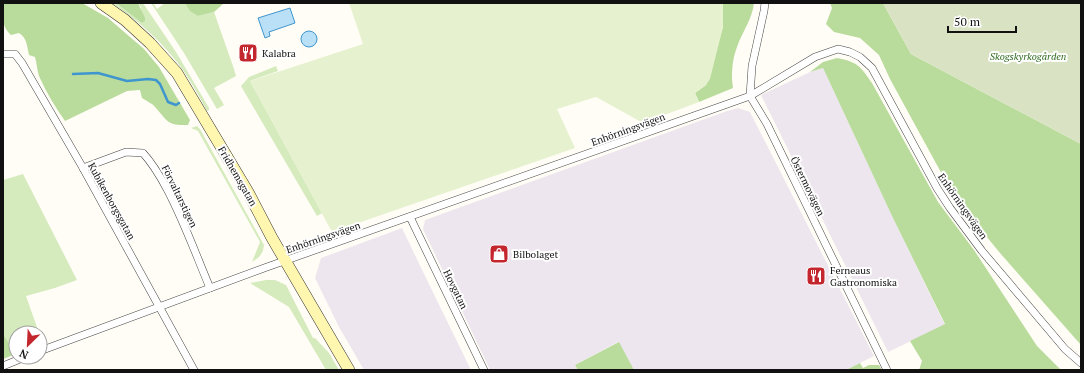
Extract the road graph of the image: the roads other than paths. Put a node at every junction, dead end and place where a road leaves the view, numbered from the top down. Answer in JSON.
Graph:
{"nodes":[{"id":1,"x":101,"y":3,"type":"edge"},
{"id":2,"x":765,"y":3,"type":"edge"},
{"id":3,"x":3,"y":54,"type":"edge"},
{"id":4,"x":750,"y":96,"type":"junction"},
{"id":5,"x":83,"y":168,"type":"junction"},
{"id":6,"x":410,"y":217,"type":"junction"},
{"id":7,"x":286,"y":261,"type":"junction"},
{"id":8,"x":210,"y":288,"type":"junction"},
{"id":9,"x":159,"y":307,"type":"junction"},
{"id":10,"x":48,"y":348,"type":"edge"},
{"id":11,"x":1081,"y":363,"type":"edge"},
{"id":12,"x":194,"y":370,"type":"edge"},
{"id":13,"x":349,"y":370,"type":"edge"},
{"id":14,"x":484,"y":370,"type":"edge"},
{"id":15,"x":887,"y":370,"type":"edge"}],
"edges":[{"from":1,"to":7,"type":"street","name":"Fridhemsgatan"},
{"from":2,"to":4,"type":"street"},
{"from":3,"to":5,"type":"street","name":"Kubikenborgsgatan"},
{"from":4,"to":6,"type":"street","name":"Enhörningsvägen"},
{"from":4,"to":11,"type":"street","name":"Enhörningsvägen"},
{"from":4,"to":15,"type":"street","name":"Östermovägen"},
{"from":5,"to":8,"type":"street","name":"Förvaltarstigen"},
{"from":5,"to":9,"type":"street","name":"Kubikenborgsgatan"},
{"from":6,"to":7,"type":"street","name":"Enhörningsvägen"},
{"from":6,"to":14,"type":"street","name":"Hovgatan"},
{"from":7,"to":8,"type":"street","name":"Enhörningsvägen"},
{"from":7,"to":13,"type":"street","name":"Fridhemsgatan"},
{"from":8,"to":9,"type":"street","name":"Enhörningsvägen"},
{"from":9,"to":10,"type":"street","name":"Enhörningsvägen"},
{"from":9,"to":12,"type":"street","name":"Kubikenborgsgatan"}]}
